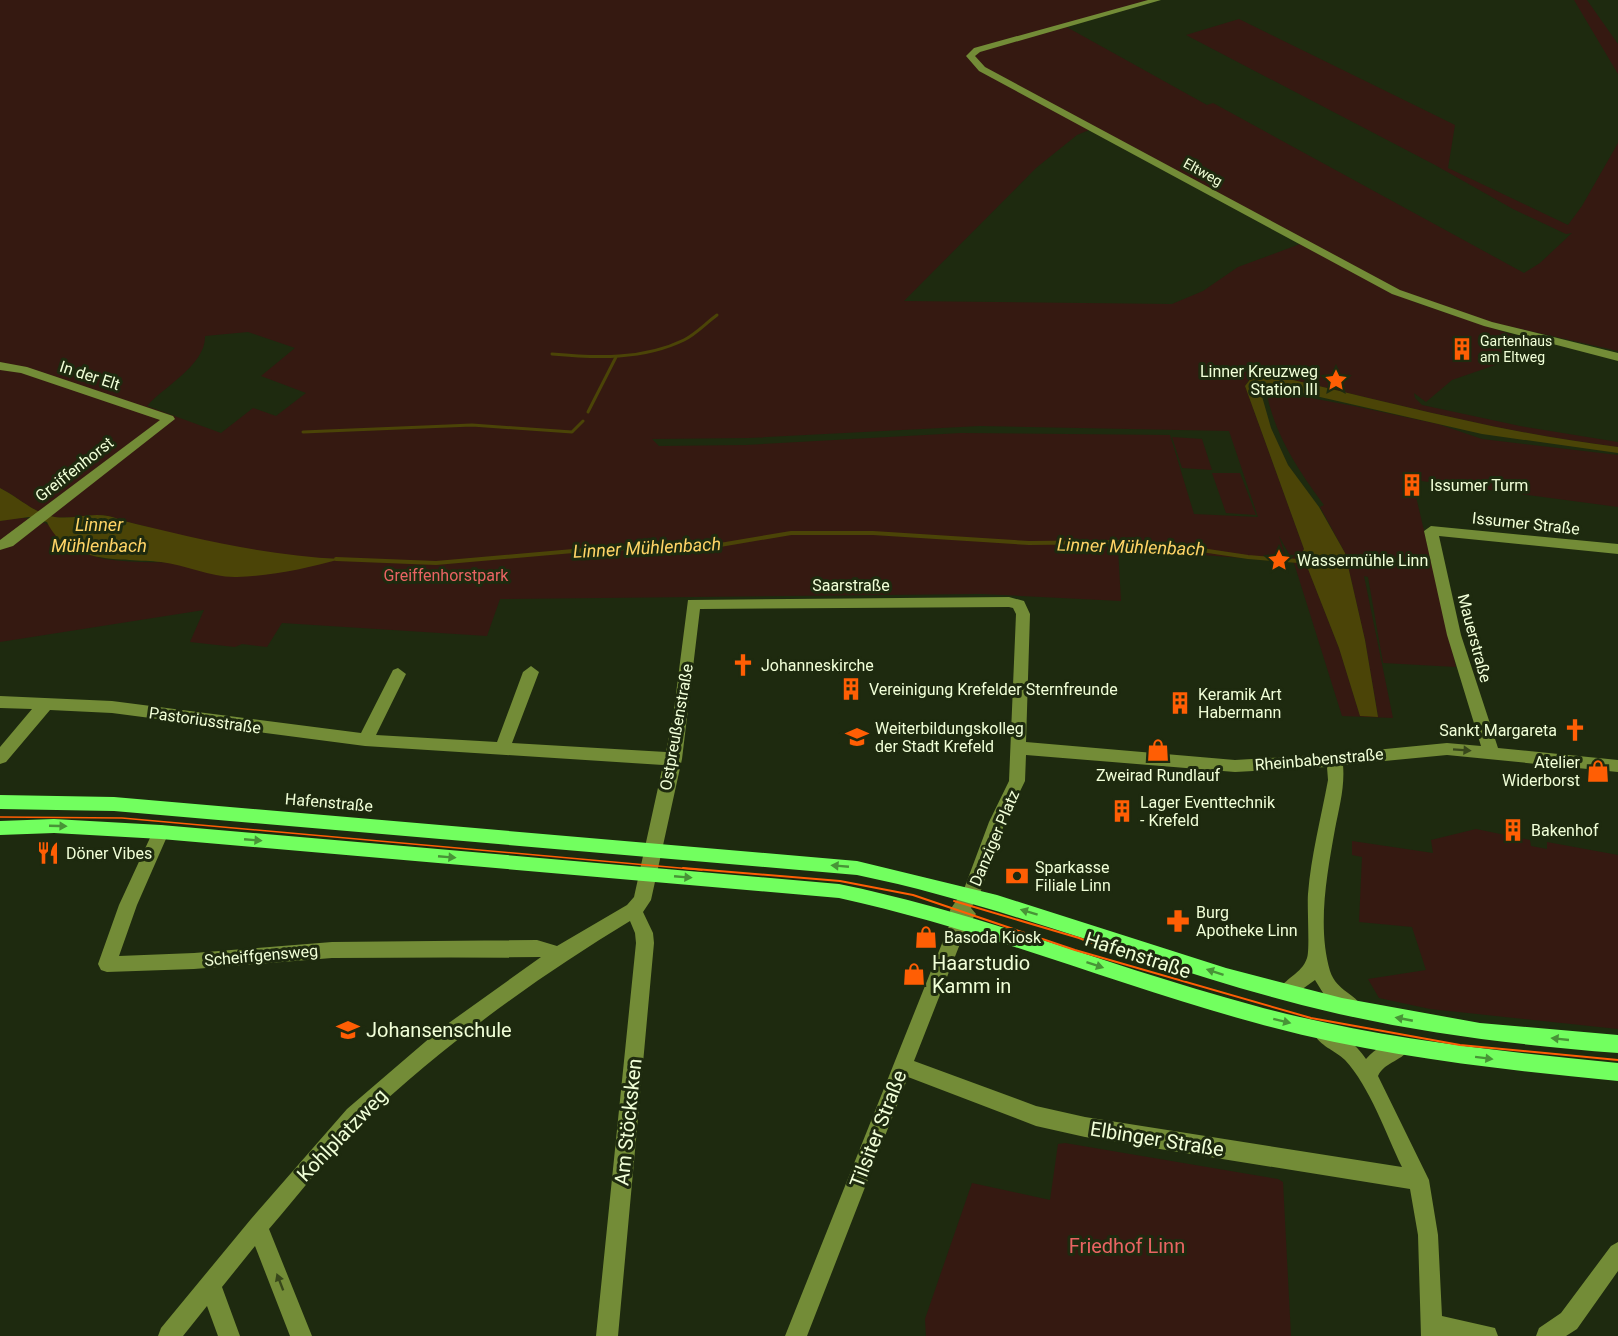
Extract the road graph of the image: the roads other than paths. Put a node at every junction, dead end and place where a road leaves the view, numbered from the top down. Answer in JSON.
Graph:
{"nodes":[{"id":1,"x":1157,"y":0,"type":"edge"},
{"id":2,"x":1618,"y":357,"type":"edge"},
{"id":3,"x":0,"y":366,"type":"edge"},
{"id":4,"x":169,"y":419,"type":"joint"},
{"id":5,"x":1431,"y":531,"type":"joint"},
{"id":6,"x":0,"y":545,"type":"edge"},
{"id":7,"x":1618,"y":549,"type":"edge"},
{"id":8,"x":1009,"y":602,"type":"joint"},
{"id":9,"x":693,"y":604,"type":"joint"},
{"id":10,"x":531,"y":672,"type":"dead end"},
{"id":11,"x":398,"y":674,"type":"dead end"},
{"id":12,"x":0,"y":702,"type":"edge"},
{"id":13,"x":45,"y":705,"type":"junction"},
{"id":14,"x":365,"y":740,"type":"junction"},
{"id":15,"x":1019,"y":748,"type":"junction"},
{"id":16,"x":502,"y":749,"type":"junction"},
{"id":17,"x":1491,"y":752,"type":"junction"},
{"id":18,"x":0,"y":758,"type":"edge"},
{"id":19,"x":674,"y":759,"type":"junction"},
{"id":20,"x":1334,"y":760,"type":"junction"},
{"id":21,"x":1618,"y":766,"type":"edge"},
{"id":22,"x":0,"y":802,"type":"edge"},
{"id":23,"x":0,"y":828,"type":"edge"},
{"id":24,"x":161,"y":832,"type":"junction"},
{"id":25,"x":653,"y":849,"type":"junction"},
{"id":26,"x":648,"y":874,"type":"junction"},
{"id":27,"x":971,"y":893,"type":"junction"},
{"id":28,"x":633,"y":910,"type":"junction"},
{"id":29,"x":960,"y":921,"type":"junction"},
{"id":30,"x":556,"y":956,"type":"junction"},
{"id":31,"x":1317,"y":957,"type":"junction"},
{"id":32,"x":1287,"y":992,"type":"junction"},
{"id":33,"x":1353,"y":1008,"type":"junction"},
{"id":34,"x":1317,"y":1030,"type":"junction"},
{"id":35,"x":1618,"y":1044,"type":"edge"},
{"id":36,"x":1401,"y":1047,"type":"junction"},
{"id":37,"x":902,"y":1066,"type":"junction"},
{"id":38,"x":1618,"y":1072,"type":"edge"},
{"id":39,"x":1368,"y":1077,"type":"junction"},
{"id":40,"x":1419,"y":1180,"type":"junction"},
{"id":41,"x":258,"y":1226,"type":"junction"},
{"id":42,"x":1618,"y":1253,"type":"edge"},
{"id":43,"x":210,"y":1284,"type":"junction"},
{"id":44,"x":1432,"y":1331,"type":"edge"},
{"id":45,"x":169,"y":1336,"type":"edge"},
{"id":46,"x":229,"y":1336,"type":"edge"},
{"id":47,"x":301,"y":1336,"type":"edge"},
{"id":48,"x":607,"y":1336,"type":"edge"},
{"id":49,"x":796,"y":1336,"type":"edge"},
{"id":50,"x":1487,"y":1336,"type":"edge"},
{"id":51,"x":1547,"y":1336,"type":"edge"}],
"edges":[{"from":1,"to":2,"type":"street","name":"Eltweg"},
{"from":3,"to":4,"type":"street","name":"In der Elt"},
{"from":4,"to":6,"type":"street","name":"Greiffenhorst"},
{"from":5,"to":7,"type":"street","name":"Issumer Straße"},
{"from":5,"to":17,"type":"street","name":"Mauerstraße"},
{"from":8,"to":9,"type":"street","name":"Saarstraße"},
{"from":8,"to":15,"type":"street","name":"Danziger Platz"},
{"from":9,"to":19,"type":"street","name":"Ostpreußenstraße"},
{"from":10,"to":16,"type":"street"},
{"from":11,"to":14,"type":"street"},
{"from":12,"to":13,"type":"street","name":"Pastoriusstraße"},
{"from":13,"to":14,"type":"street","name":"Pastoriusstraße"},
{"from":13,"to":18,"type":"street"},
{"from":14,"to":16,"type":"street","name":"Pastoriusstraße"},
{"from":15,"to":20,"type":"street","name":"Rheinbabenstraße"},
{"from":15,"to":27,"type":"street","name":"Danziger Platz"},
{"from":16,"to":19,"type":"street","name":"Pastoriusstraße"},
{"from":20,"to":17,"type":"street","name":"Rheinbabenstraße","one_way":true},
{"from":17,"to":21,"type":"street","name":"Rheinbabenstraße"},
{"from":19,"to":25,"type":"street","name":"Ostpreußenstraße"},
{"from":20,"to":31,"type":"street"},
{"from":22,"to":25,"type":"main road","name":"Hafenstraße"},
{"from":23,"to":24,"type":"main road","name":"Hafenstraße","one_way":true},
{"from":24,"to":26,"type":"main road","name":"Hafenstraße","one_way":true},
{"from":24,"to":30,"type":"street","name":"Scheiffgensweg"},
{"from":25,"to":26,"type":"street"},
{"from":27,"to":25,"type":"main road","name":"Hafenstraße","one_way":true},
{"from":26,"to":28,"type":"street"},
{"from":26,"to":29,"type":"main road","name":"Hafenstraße","one_way":true},
{"from":27,"to":29,"type":"street","name":"Danziger Platz"},
{"from":32,"to":27,"type":"main road","name":"Hafenstraße","one_way":true},
{"from":28,"to":30,"type":"street","name":"Kohlplatzweg"},
{"from":28,"to":48,"type":"street","name":"Am Stöcksken"},
{"from":29,"to":34,"type":"main road","name":"Hafenstraße","one_way":true},
{"from":29,"to":37,"type":"street","name":"Tilsiter Straße"},
{"from":30,"to":41,"type":"street","name":"Kohlplatzweg"},
{"from":31,"to":32,"type":"street"},
{"from":31,"to":33,"type":"street"},
{"from":32,"to":33,"type":"main road","name":"Hafenstraße"},
{"from":35,"to":33,"type":"main road","name":"Hafenstraße","one_way":true},
{"from":34,"to":36,"type":"main road","name":"Hafenstraße"},
{"from":34,"to":39,"type":"street"},
{"from":36,"to":38,"type":"main road","name":"Hafenstraße","one_way":true},
{"from":36,"to":39,"type":"street"},
{"from":37,"to":40,"type":"street","name":"Elbinger Straße"},
{"from":37,"to":49,"type":"street","name":"Tilsiter Straße"},
{"from":39,"to":40,"type":"street"},
{"from":40,"to":44,"type":"street"},
{"from":41,"to":43,"type":"street","name":"Kohlplatzweg"},
{"from":47,"to":41,"type":"street","one_way":true},
{"from":42,"to":51,"type":"street"},
{"from":43,"to":45,"type":"street","name":"Kohlplatzweg"},
{"from":43,"to":46,"type":"street"},
{"from":44,"to":50,"type":"street"}]}
